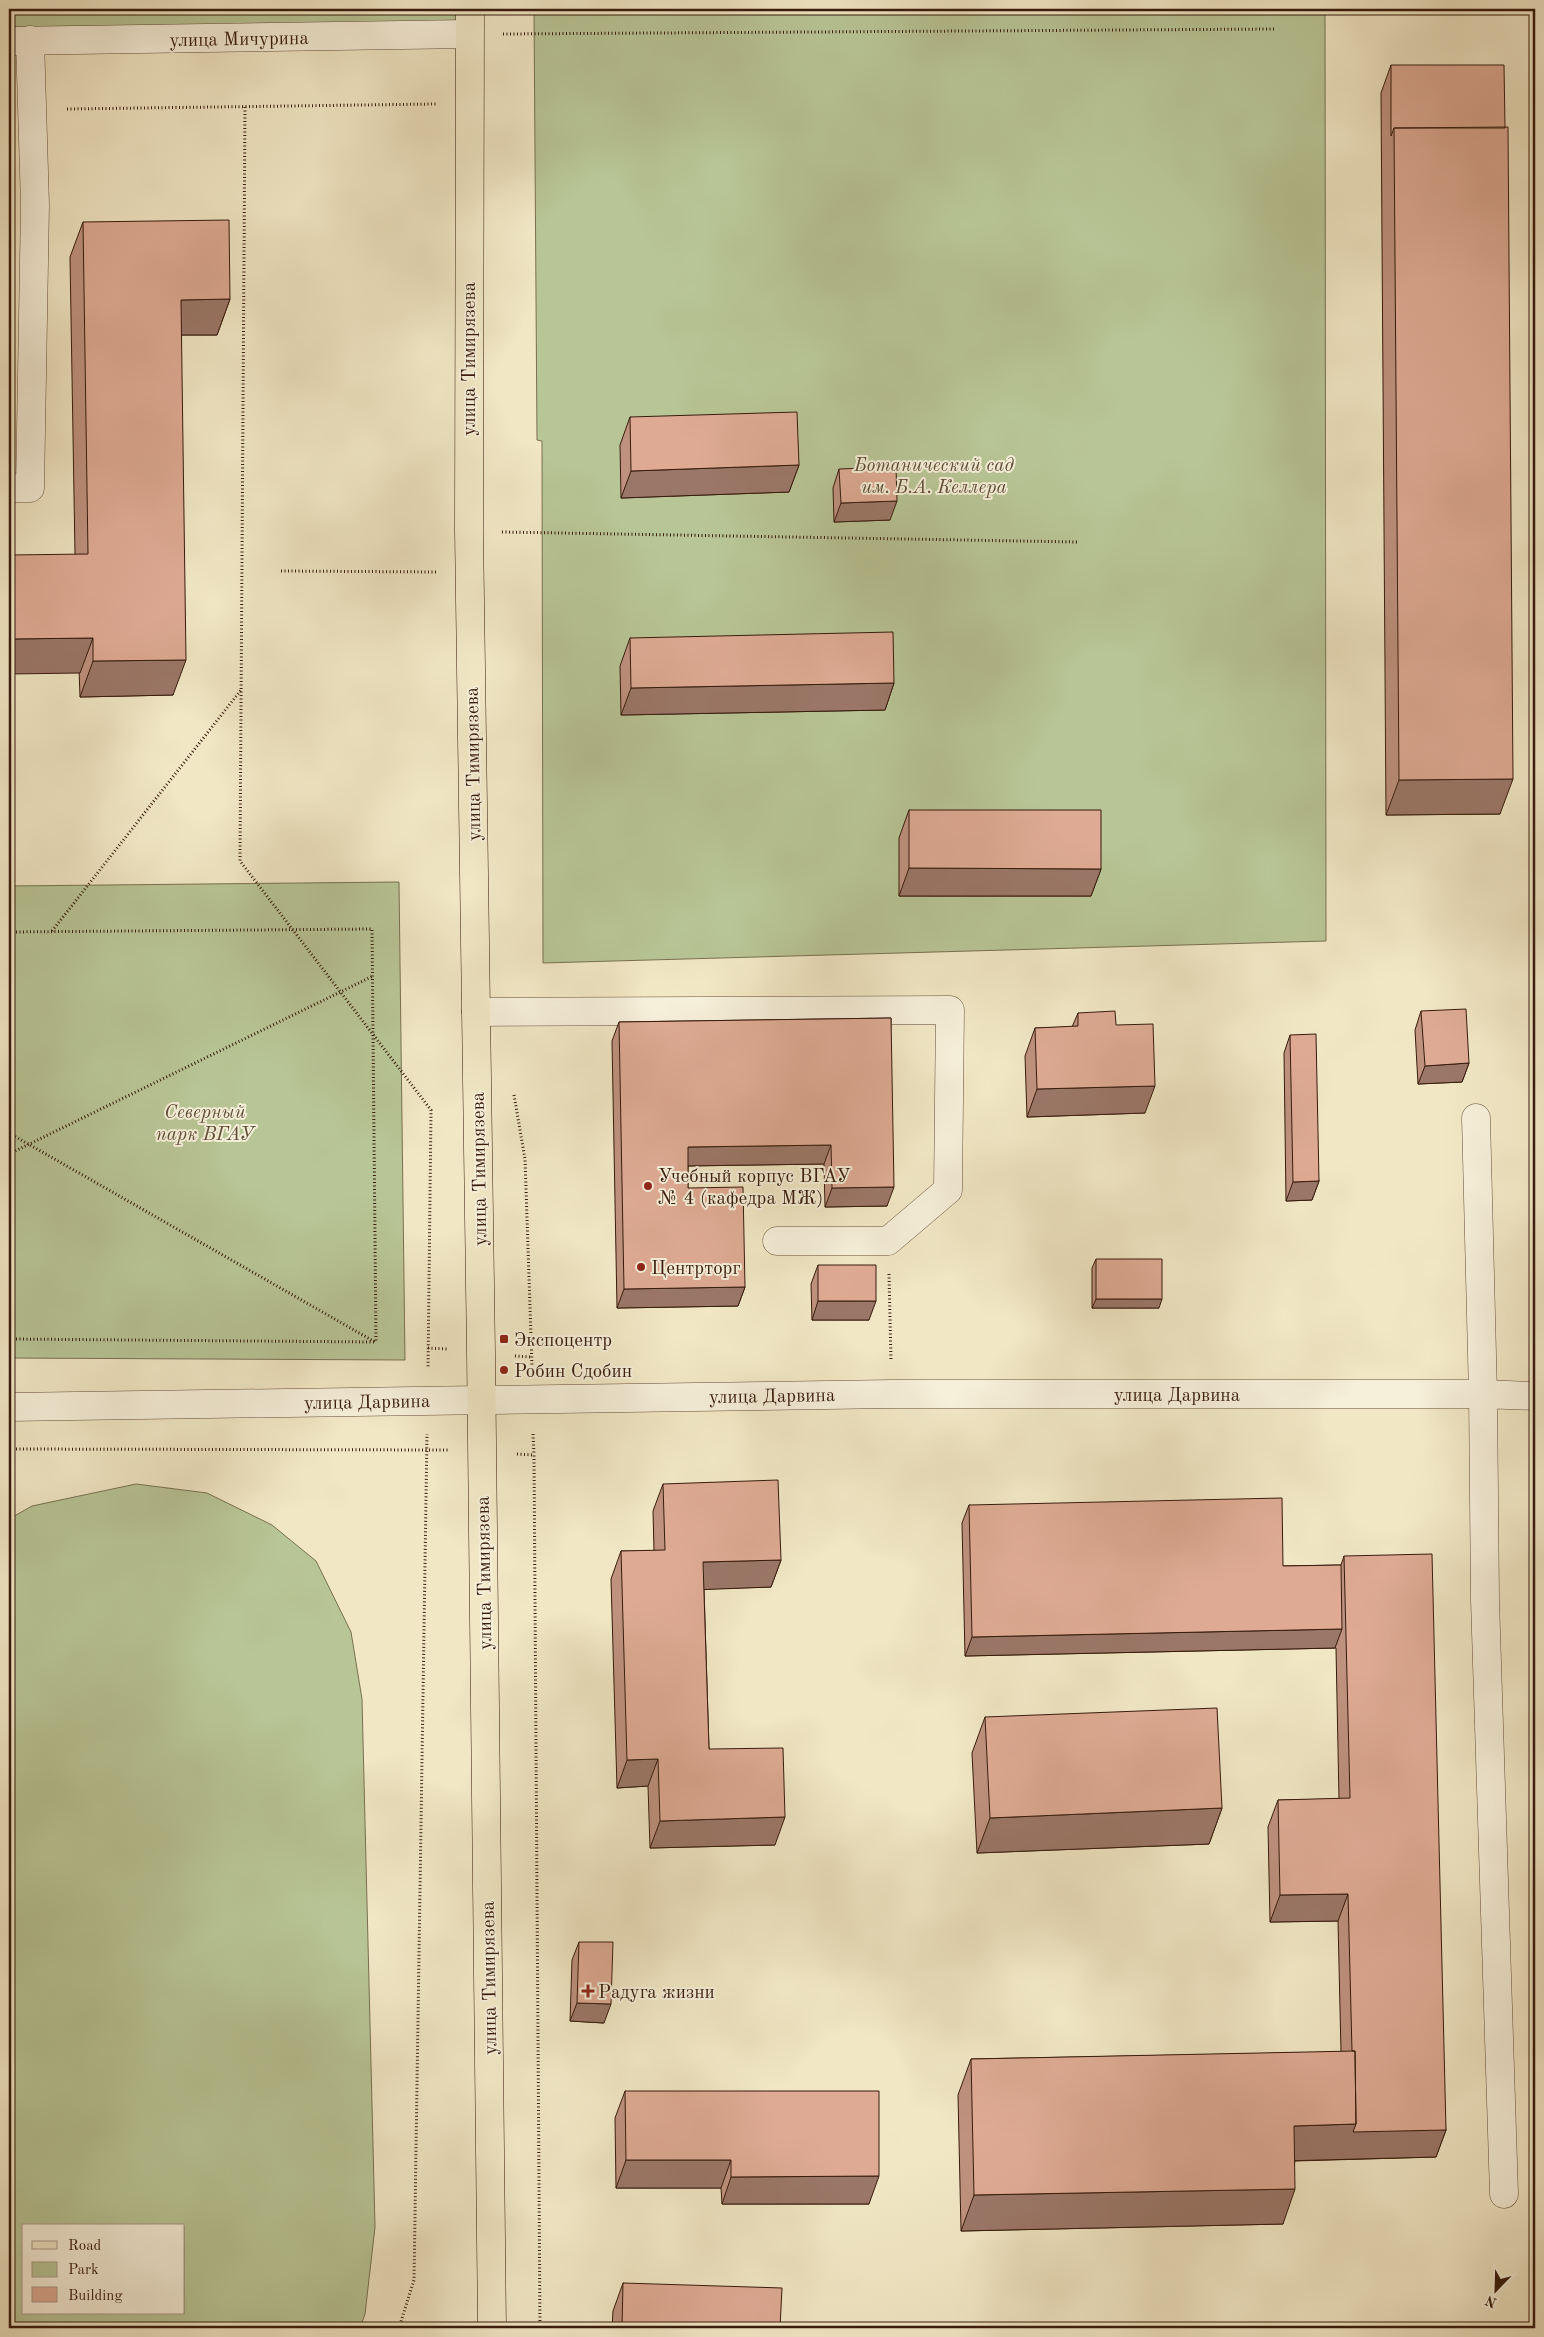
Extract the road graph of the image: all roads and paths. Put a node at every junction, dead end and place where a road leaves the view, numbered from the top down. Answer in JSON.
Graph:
{"nodes":[{"id":1,"x":470,"y":21,"type":"edge"},
{"id":2,"x":1275,"y":29,"type":"dead end"},
{"id":3,"x":20,"y":41,"type":"edge"},
{"id":4,"x":439,"y":104,"type":"dead end"},
{"id":5,"x":245,"y":107,"type":"junction"},
{"id":6,"x":32,"y":109,"type":"junction"},
{"id":7,"x":9,"y":488,"type":"edge"},
{"id":8,"x":469,"y":531,"type":"junction"},
{"id":9,"x":1078,"y":542,"type":"dead end"},
{"id":10,"x":281,"y":572,"type":"dead end"},
{"id":11,"x":445,"y":572,"type":"dead end"},
{"id":12,"x":241,"y":689,"type":"junction"},
{"id":13,"x":292,"y":930,"type":"junction"},
{"id":14,"x":9,"y":932,"type":"edge"},
{"id":15,"x":52,"y":932,"type":"junction"},
{"id":16,"x":373,"y":976,"type":"junction"},
{"id":17,"x":340,"y":992,"type":"junction"},
{"id":18,"x":476,"y":1012,"type":"junction"},
{"id":19,"x":374,"y":1036,"type":"junction"},
{"id":20,"x":512,"y":1090,"type":"dead end"},
{"id":21,"x":1476,"y":1118,"type":"dead end"},
{"id":22,"x":9,"y":1133,"type":"edge"},
{"id":23,"x":28,"y":1144,"type":"junction"},
{"id":24,"x":9,"y":1154,"type":"edge"},
{"id":25,"x":777,"y":1241,"type":"dead end"},
{"id":26,"x":888,"y":1242,"type":"junction"},
{"id":27,"x":9,"y":1340,"type":"edge"},
{"id":28,"x":376,"y":1342,"type":"junction"},
{"id":29,"x":892,"y":1394,"type":"junction"},
{"id":30,"x":1483,"y":1394,"type":"junction"},
{"id":31,"x":1535,"y":1396,"type":"edge"},
{"id":32,"x":533,"y":1398,"type":"junction"},
{"id":33,"x":428,"y":1400,"type":"junction"},
{"id":34,"x":481,"y":1400,"type":"junction"},
{"id":35,"x":9,"y":1407,"type":"edge"},
{"id":36,"x":427,"y":1448,"type":"junction"},
{"id":37,"x":9,"y":1449,"type":"edge"},
{"id":38,"x":482,"y":1452,"type":"junction"},
{"id":39,"x":534,"y":1455,"type":"junction"},
{"id":40,"x":1504,"y":2194,"type":"dead end"},
{"id":41,"x":399,"y":2328,"type":"edge"},
{"id":42,"x":492,"y":2328,"type":"edge"},
{"id":43,"x":540,"y":2328,"type":"edge"}],
"edges":[{"from":1,"to":2,"type":"path"},
{"from":1,"to":3,"type":"street","name":"улица Мичурина"},
{"from":1,"to":8,"type":"main road","name":"улица Тимирязева"},
{"from":3,"to":6,"type":"street"},
{"from":4,"to":5,"type":"path"},
{"from":5,"to":6,"type":"path"},
{"from":5,"to":12,"type":"path"},
{"from":6,"to":7,"type":"street"},
{"from":8,"to":9,"type":"path"},
{"from":8,"to":18,"type":"main road","name":"улица Тимирязева"},
{"from":10,"to":11,"type":"path"},
{"from":12,"to":13,"type":"path"},
{"from":12,"to":15,"type":"path"},
{"from":13,"to":15,"type":"path"},
{"from":13,"to":16,"type":"path"},
{"from":13,"to":17,"type":"path"},
{"from":14,"to":15,"type":"path"},
{"from":16,"to":17,"type":"path"},
{"from":16,"to":19,"type":"path"},
{"from":17,"to":19,"type":"path"},
{"from":17,"to":23,"type":"path"},
{"from":18,"to":26,"type":"street"},
{"from":18,"to":34,"type":"main road","name":"улица Тимирязева"},
{"from":19,"to":28,"type":"path"},
{"from":19,"to":33,"type":"path"},
{"from":20,"to":32,"type":"path"},
{"from":21,"to":30,"type":"street"},
{"from":22,"to":23,"type":"path"},
{"from":23,"to":24,"type":"path"},
{"from":23,"to":28,"type":"path"},
{"from":25,"to":26,"type":"street"},
{"from":26,"to":29,"type":"path"},
{"from":27,"to":28,"type":"path"},
{"from":29,"to":30,"type":"street","name":"улица Дарвина"},
{"from":29,"to":32,"type":"street","name":"улица Дарвина"},
{"from":30,"to":31,"type":"street","name":"улица Дарвина"},
{"from":30,"to":40,"type":"street"},
{"from":32,"to":34,"type":"street","name":"улица Дарвина"},
{"from":32,"to":39,"type":"path"},
{"from":33,"to":34,"type":"street","name":"улица Дарвина"},
{"from":33,"to":35,"type":"street","name":"улица Дарвина"},
{"from":33,"to":36,"type":"path"},
{"from":34,"to":38,"type":"main road","name":"улица Тимирязева"},
{"from":36,"to":37,"type":"path"},
{"from":36,"to":38,"type":"path"},
{"from":36,"to":41,"type":"path"},
{"from":38,"to":39,"type":"path"},
{"from":38,"to":42,"type":"main road","name":"улица Тимирязева"},
{"from":39,"to":43,"type":"path"}]}
